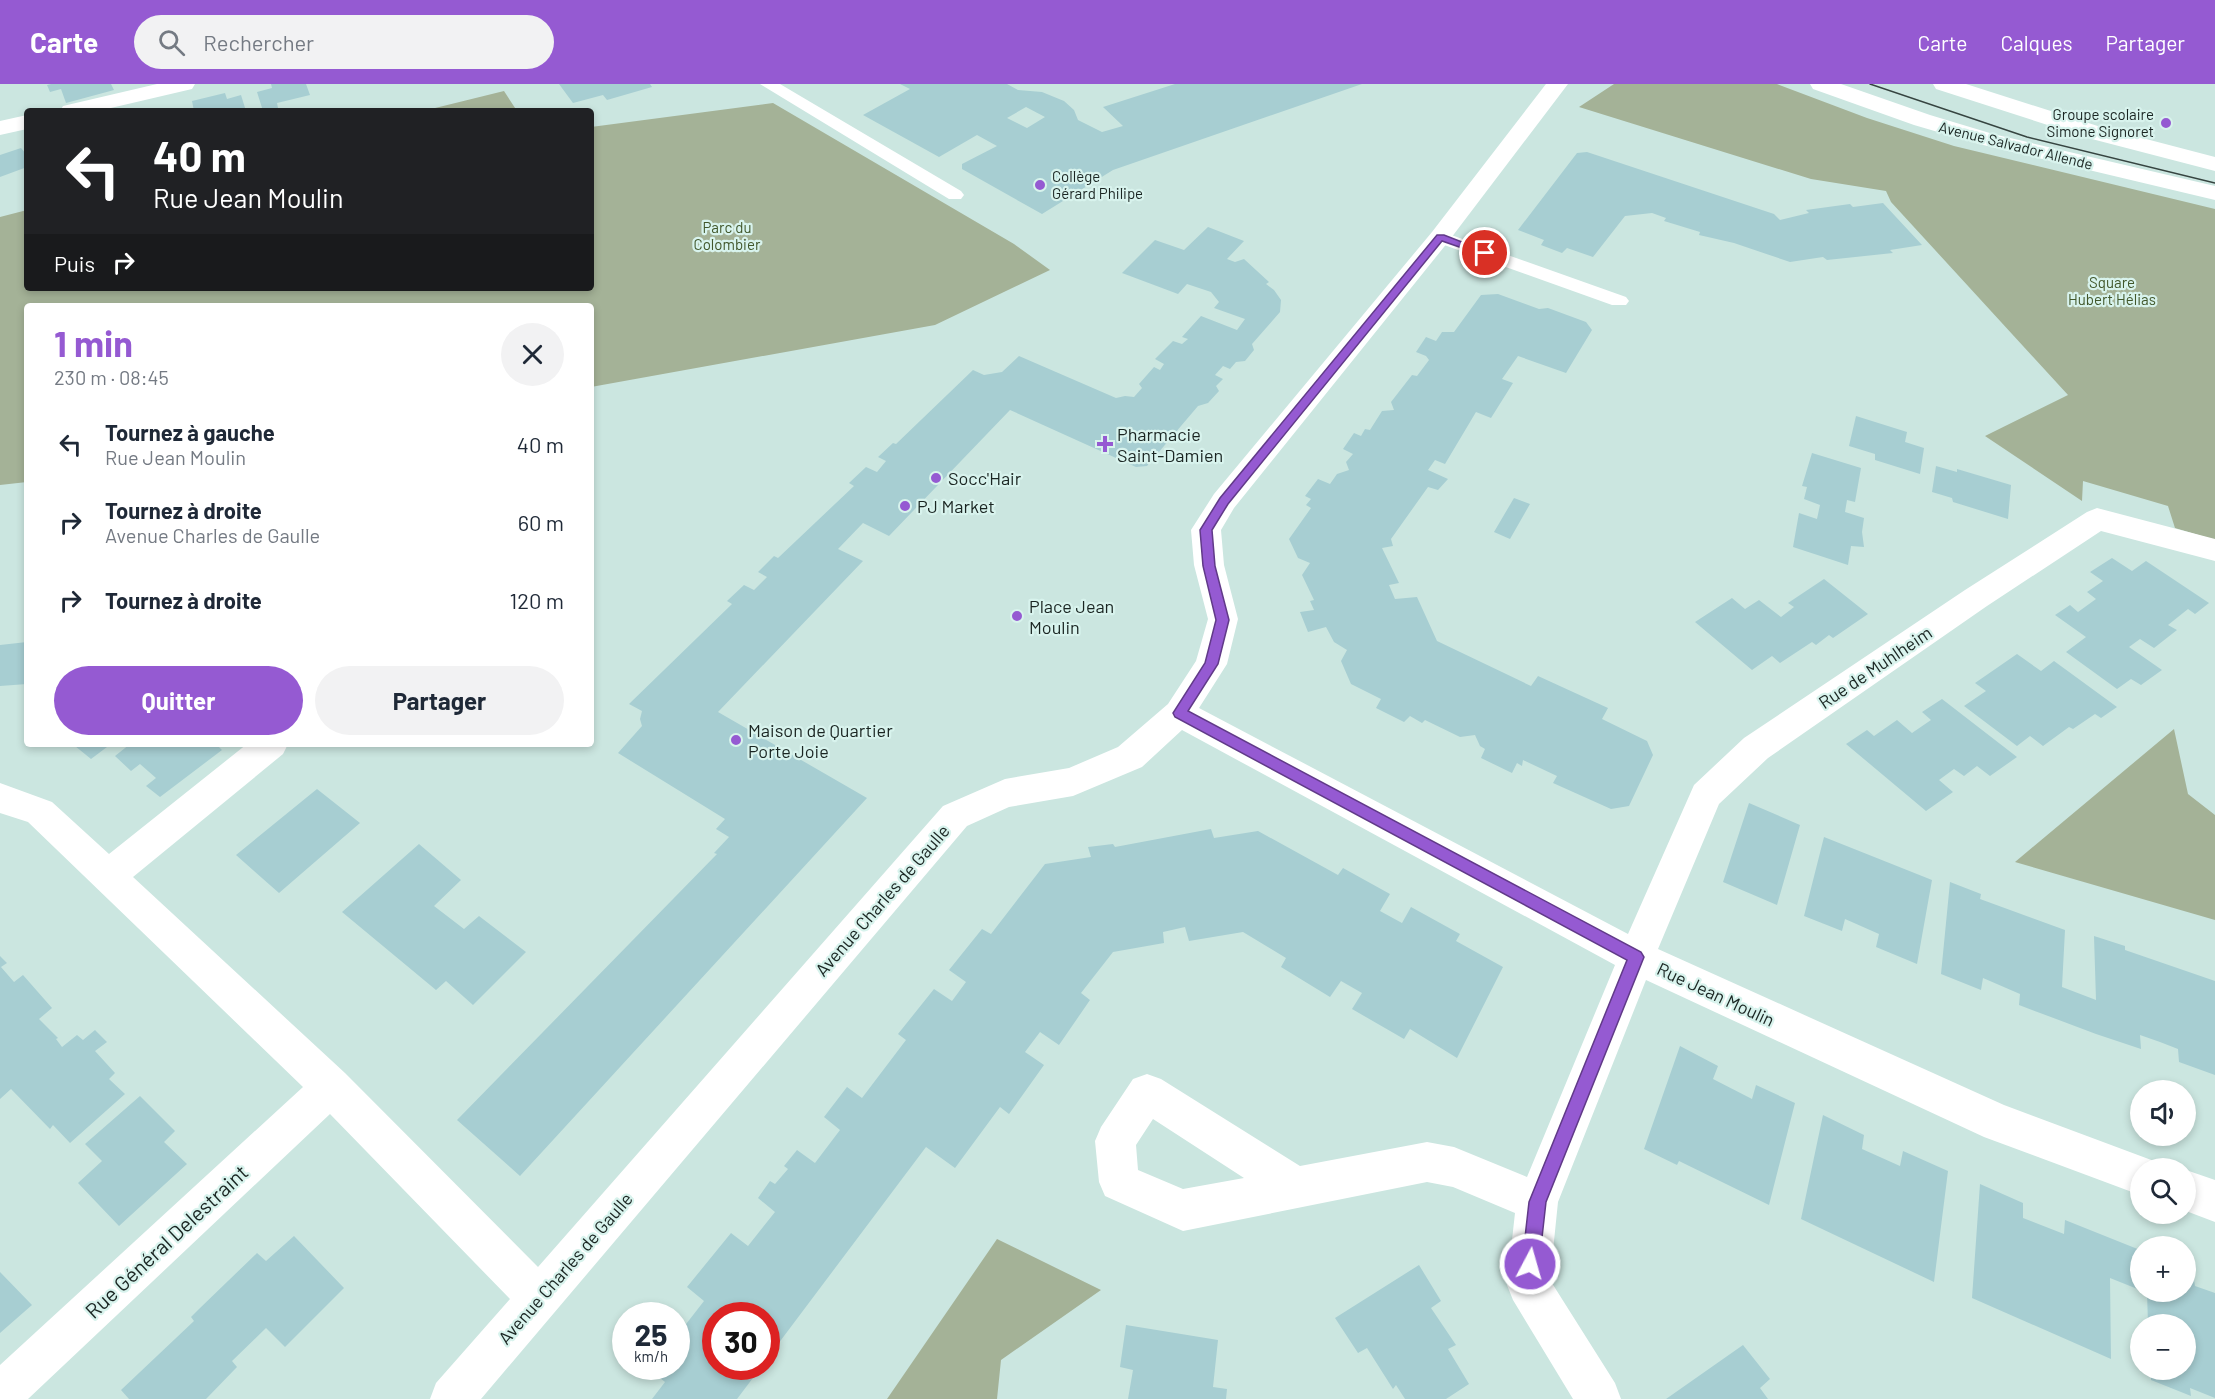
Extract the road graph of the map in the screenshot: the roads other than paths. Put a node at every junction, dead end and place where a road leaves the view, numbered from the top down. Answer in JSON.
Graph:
{"nodes":[{"id":1,"x":184,"y":84,"type":"edge"},
{"id":2,"x":768,"y":84,"type":"edge"},
{"id":3,"x":1557,"y":84,"type":"edge"},
{"id":4,"x":1821,"y":84,"type":"edge"},
{"id":5,"x":1944,"y":84,"type":"edge"},
{"id":6,"x":157,"y":87,"type":"edge"},
{"id":7,"x":82,"y":108,"type":"edge"},
{"id":8,"x":24,"y":123,"type":"edge"},
{"id":9,"x":0,"y":128,"type":"edge"},
{"id":10,"x":2215,"y":164,"type":"edge"},
{"id":11,"x":2215,"y":193,"type":"edge"},
{"id":12,"x":955,"y":195,"type":"dead end"},
{"id":13,"x":1440,"y":237,"type":"junction"},
{"id":14,"x":1619,"y":300,"type":"dead end"},
{"id":15,"x":2215,"y":549,"type":"edge"},
{"id":16,"x":1179,"y":713,"type":"junction"},
{"id":17,"x":267,"y":747,"type":"edge"},
{"id":18,"x":0,"y":798,"type":"edge"},
{"id":19,"x":108,"y":876,"type":"junction"},
{"id":20,"x":1636,"y":957,"type":"junction"},
{"id":21,"x":331,"y":1087,"type":"junction"},
{"id":22,"x":2130,"y":1171,"type":"edge"},
{"id":23,"x":1297,"y":1188,"type":"dead end"},
{"id":24,"x":2196,"y":1194,"type":"edge"},
{"id":25,"x":2215,"y":1201,"type":"edge"},
{"id":26,"x":1538,"y":1202,"type":"junction"},
{"id":27,"x":540,"y":1298,"type":"junction"},
{"id":28,"x":0,"y":1395,"type":"edge"},
{"id":29,"x":452,"y":1399,"type":"edge"},
{"id":30,"x":1599,"y":1399,"type":"edge"}],
"edges":[{"from":1,"to":6,"type":"street"},
{"from":2,"to":12,"type":"lane"},
{"from":3,"to":13,"type":"street","name":"Avenue Charles de Gaulle"},
{"from":4,"to":11,"type":"street","name":"Avenue Salvador Allende"},
{"from":5,"to":10,"type":"street","name":"Avenue Salvador Allende"},
{"from":6,"to":7,"type":"street"},
{"from":8,"to":9,"type":"street"},
{"from":13,"to":14,"type":"lane"},
{"from":13,"to":16,"type":"street","name":"Avenue Charles de Gaulle"},
{"from":15,"to":20,"type":"street","name":"Rue de Muhlheim"},
{"from":16,"to":20,"type":"street","name":"Rue Jean Moulin"},
{"from":16,"to":27,"type":"street","name":"Avenue Charles de Gaulle"},
{"from":17,"to":19,"type":"street"},
{"from":18,"to":19,"type":"street"},
{"from":19,"to":21,"type":"street"},
{"from":20,"to":22,"type":"street","name":"Rue Jean Moulin"},
{"from":20,"to":26,"type":"street","name":"Rue de Muhlheim"},
{"from":21,"to":27,"type":"street"},
{"from":21,"to":28,"type":"street","name":"Rue Général Delestraint"},
{"from":23,"to":26,"type":"street"},
{"from":24,"to":25,"type":"street"},
{"from":26,"to":30,"type":"street","name":"Rue de Muhlheim"},
{"from":27,"to":29,"type":"street","name":"Avenue Charles de Gaulle"}]}
